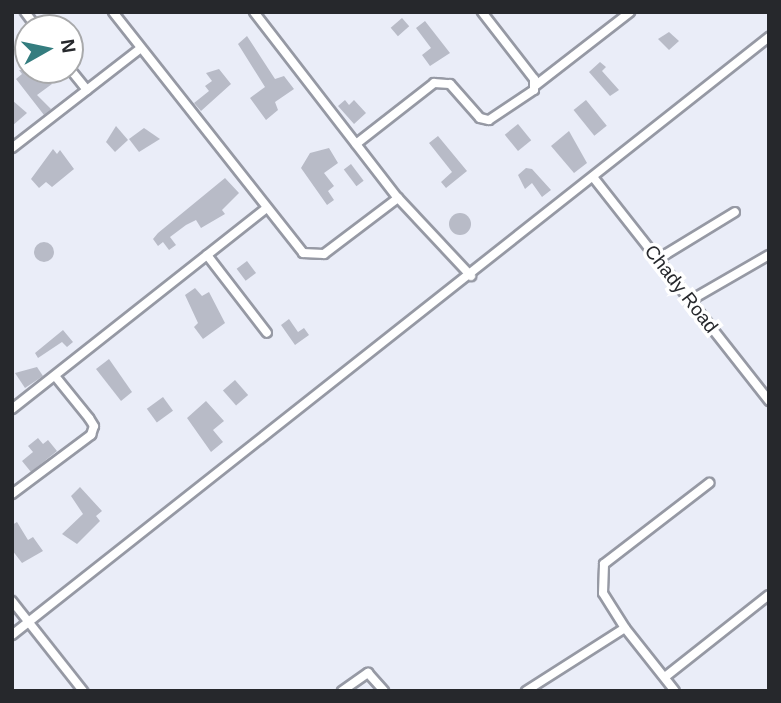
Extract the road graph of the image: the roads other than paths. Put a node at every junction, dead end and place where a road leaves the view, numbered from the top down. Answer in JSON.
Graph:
{"nodes":[{"id":1,"x":113,"y":12,"type":"edge"},
{"id":2,"x":254,"y":12,"type":"edge"},
{"id":3,"x":482,"y":12,"type":"edge"},
{"id":4,"x":630,"y":12,"type":"edge"},
{"id":5,"x":769,"y":37,"type":"edge"},
{"id":6,"x":141,"y":48,"type":"junction"},
{"id":7,"x":82,"y":84,"type":"edge"},
{"id":8,"x":536,"y":85,"type":"junction"},
{"id":9,"x":87,"y":90,"type":"junction"},
{"id":10,"x":356,"y":144,"type":"junction"},
{"id":11,"x":12,"y":148,"type":"edge"},
{"id":12,"x":593,"y":177,"type":"junction"},
{"id":13,"x":398,"y":198,"type":"junction"},
{"id":14,"x":265,"y":209,"type":"junction"},
{"id":15,"x":735,"y":212,"type":"dead end"},
{"id":16,"x":769,"y":255,"type":"edge"},
{"id":17,"x":207,"y":256,"type":"junction"},
{"id":18,"x":658,"y":259,"type":"junction"},
{"id":19,"x":471,"y":276,"type":"junction"},
{"id":20,"x":691,"y":300,"type":"junction"},
{"id":21,"x":267,"y":333,"type":"dead end"},
{"id":22,"x":55,"y":376,"type":"junction"},
{"id":23,"x":769,"y":401,"type":"edge"},
{"id":24,"x":12,"y":409,"type":"edge"},
{"id":25,"x":709,"y":483,"type":"dead end"},
{"id":26,"x":12,"y":494,"type":"edge"},
{"id":27,"x":769,"y":595,"type":"edge"},
{"id":28,"x":12,"y":601,"type":"edge"},
{"id":29,"x":29,"y":622,"type":"junction"},
{"id":30,"x":625,"y":628,"type":"junction"},
{"id":31,"x":12,"y":635,"type":"edge"},
{"id":32,"x":665,"y":677,"type":"junction"},
{"id":33,"x":83,"y":691,"type":"edge"},
{"id":34,"x":342,"y":691,"type":"edge"},
{"id":35,"x":384,"y":691,"type":"edge"},
{"id":36,"x":526,"y":691,"type":"edge"},
{"id":37,"x":675,"y":691,"type":"edge"}],
"edges":[{"from":1,"to":6,"type":"street"},
{"from":2,"to":10,"type":"street"},
{"from":3,"to":8,"type":"street"},
{"from":4,"to":8,"type":"street"},
{"from":5,"to":12,"type":"street"},
{"from":6,"to":9,"type":"street"},
{"from":6,"to":14,"type":"street"},
{"from":7,"to":9,"type":"street"},
{"from":8,"to":10,"type":"street"},
{"from":9,"to":11,"type":"street"},
{"from":10,"to":13,"type":"street"},
{"from":12,"to":18,"type":"street","name":"Chady Road"},
{"from":12,"to":19,"type":"street"},
{"from":13,"to":14,"type":"street"},
{"from":13,"to":19,"type":"street"},
{"from":14,"to":17,"type":"street"},
{"from":15,"to":18,"type":"street"},
{"from":16,"to":20,"type":"street"},
{"from":17,"to":21,"type":"street"},
{"from":17,"to":22,"type":"street"},
{"from":18,"to":20,"type":"street","name":"Chady Road"},
{"from":19,"to":29,"type":"street"},
{"from":20,"to":23,"type":"street","name":"Chady Road"},
{"from":22,"to":24,"type":"street"},
{"from":22,"to":26,"type":"street"},
{"from":25,"to":30,"type":"street"},
{"from":27,"to":32,"type":"street"},
{"from":28,"to":29,"type":"street"},
{"from":29,"to":31,"type":"street"},
{"from":29,"to":33,"type":"street"},
{"from":30,"to":32,"type":"street"},
{"from":30,"to":36,"type":"street"},
{"from":32,"to":37,"type":"street"},
{"from":34,"to":35,"type":"street"}]}
